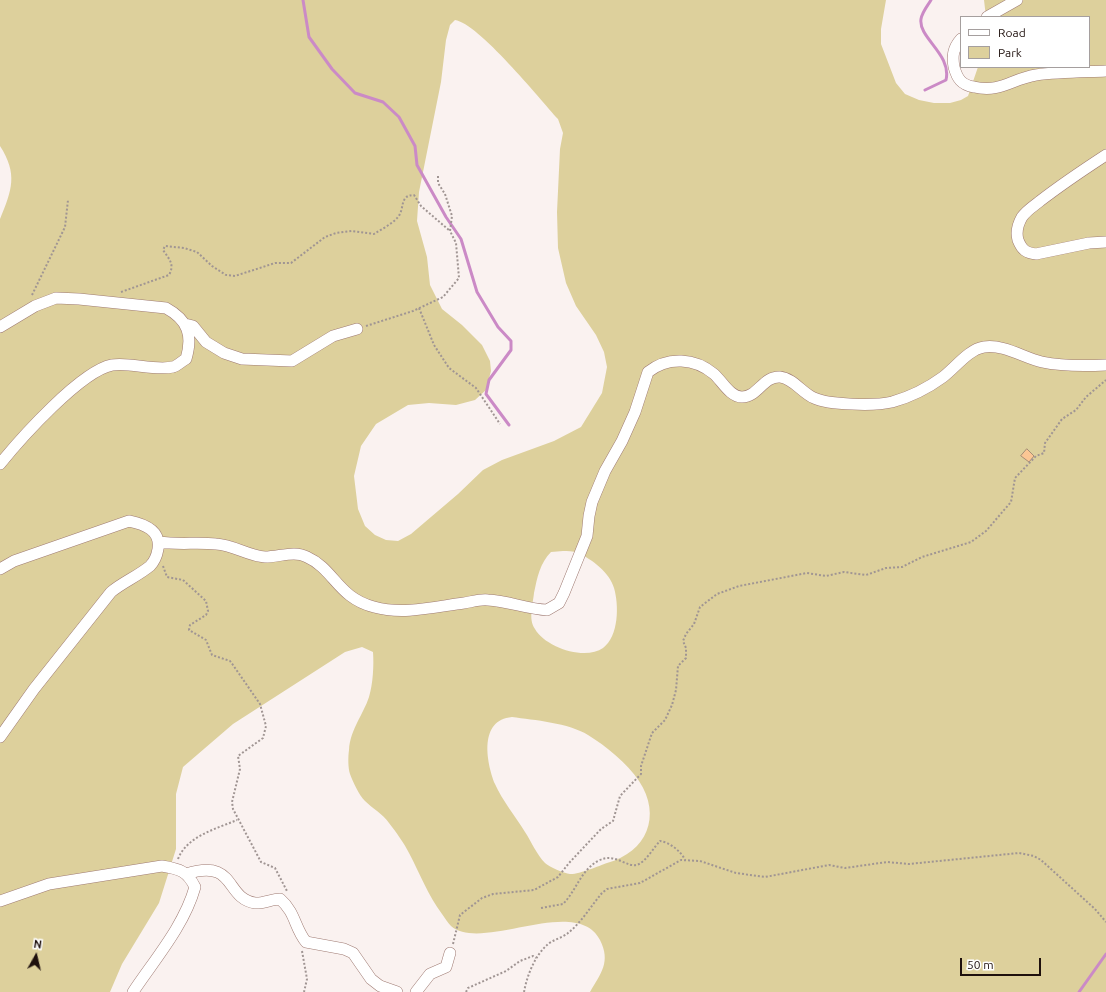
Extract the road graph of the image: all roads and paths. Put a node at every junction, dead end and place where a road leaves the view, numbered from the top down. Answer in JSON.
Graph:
{"nodes":[{"id":1,"x":1017,"y":0,"type":"edge"},
{"id":2,"x":989,"y":16,"type":"edge"},
{"id":3,"x":960,"y":40,"type":"edge"},
{"id":4,"x":1106,"y":72,"type":"edge"},
{"id":5,"x":1106,"y":156,"type":"edge"},
{"id":6,"x":438,"y":175,"type":"dead end"},
{"id":7,"x":68,"y":200,"type":"dead end"},
{"id":8,"x":450,"y":231,"type":"junction"},
{"id":9,"x":1106,"y":242,"type":"edge"},
{"id":10,"x":109,"y":302,"type":"junction"},
{"id":11,"x":31,"y":308,"type":"junction"},
{"id":12,"x":419,"y":308,"type":"junction"},
{"id":13,"x":185,"y":324,"type":"junction"},
{"id":14,"x":0,"y":327,"type":"edge"},
{"id":15,"x":357,"y":329,"type":"joint"},
{"id":16,"x":1106,"y":365,"type":"edge"},
{"id":17,"x":1106,"y":380,"type":"edge"},
{"id":18,"x":500,"y":424,"type":"dead end"},
{"id":19,"x":0,"y":464,"type":"edge"},
{"id":20,"x":159,"y":542,"type":"junction"},
{"id":21,"x":157,"y":555,"type":"junction"},
{"id":22,"x":0,"y":569,"type":"edge"},
{"id":23,"x":0,"y":737,"type":"edge"},
{"id":24,"x":238,"y":820,"type":"junction"},
{"id":25,"x":684,"y":860,"type":"junction"},
{"id":26,"x":175,"y":868,"type":"junction"},
{"id":27,"x":186,"y":874,"type":"junction"},
{"id":28,"x":280,"y":898,"type":"junction"},
{"id":29,"x":0,"y":901,"type":"edge"},
{"id":30,"x":541,"y":908,"type":"dead end"},
{"id":31,"x":1106,"y":922,"type":"edge"},
{"id":32,"x":299,"y":932,"type":"junction"},
{"id":33,"x":450,"y":953,"type":"joint"},
{"id":34,"x":536,"y":958,"type":"junction"},
{"id":35,"x":130,"y":992,"type":"edge"},
{"id":36,"x":304,"y":992,"type":"edge"},
{"id":37,"x":397,"y":992,"type":"edge"},
{"id":38,"x":416,"y":992,"type":"edge"},
{"id":39,"x":466,"y":992,"type":"edge"},
{"id":40,"x":524,"y":992,"type":"edge"}],
"edges":[{"from":1,"to":2,"type":"street"},
{"from":3,"to":4,"type":"street"},
{"from":5,"to":9,"type":"street"},
{"from":6,"to":8,"type":"path"},
{"from":7,"to":11,"type":"path"},
{"from":8,"to":10,"type":"path"},
{"from":8,"to":12,"type":"path"},
{"from":10,"to":11,"type":"street"},
{"from":10,"to":13,"type":"street"},
{"from":11,"to":14,"type":"street"},
{"from":12,"to":15,"type":"path"},
{"from":12,"to":18,"type":"path"},
{"from":13,"to":15,"type":"street"},
{"from":13,"to":19,"type":"street"},
{"from":16,"to":20,"type":"street"},
{"from":17,"to":33,"type":"path"},
{"from":20,"to":21,"type":"street"},
{"from":20,"to":22,"type":"street"},
{"from":21,"to":23,"type":"street"},
{"from":21,"to":24,"type":"path"},
{"from":24,"to":26,"type":"path"},
{"from":24,"to":28,"type":"path"},
{"from":25,"to":30,"type":"path"},
{"from":25,"to":31,"type":"path"},
{"from":25,"to":34,"type":"path"},
{"from":26,"to":27,"type":"street"},
{"from":26,"to":29,"type":"street"},
{"from":27,"to":28,"type":"street"},
{"from":27,"to":35,"type":"street"},
{"from":28,"to":32,"type":"street"},
{"from":32,"to":36,"type":"path"},
{"from":32,"to":37,"type":"street"},
{"from":33,"to":38,"type":"street"},
{"from":34,"to":39,"type":"path"},
{"from":34,"to":40,"type":"path"}]}
